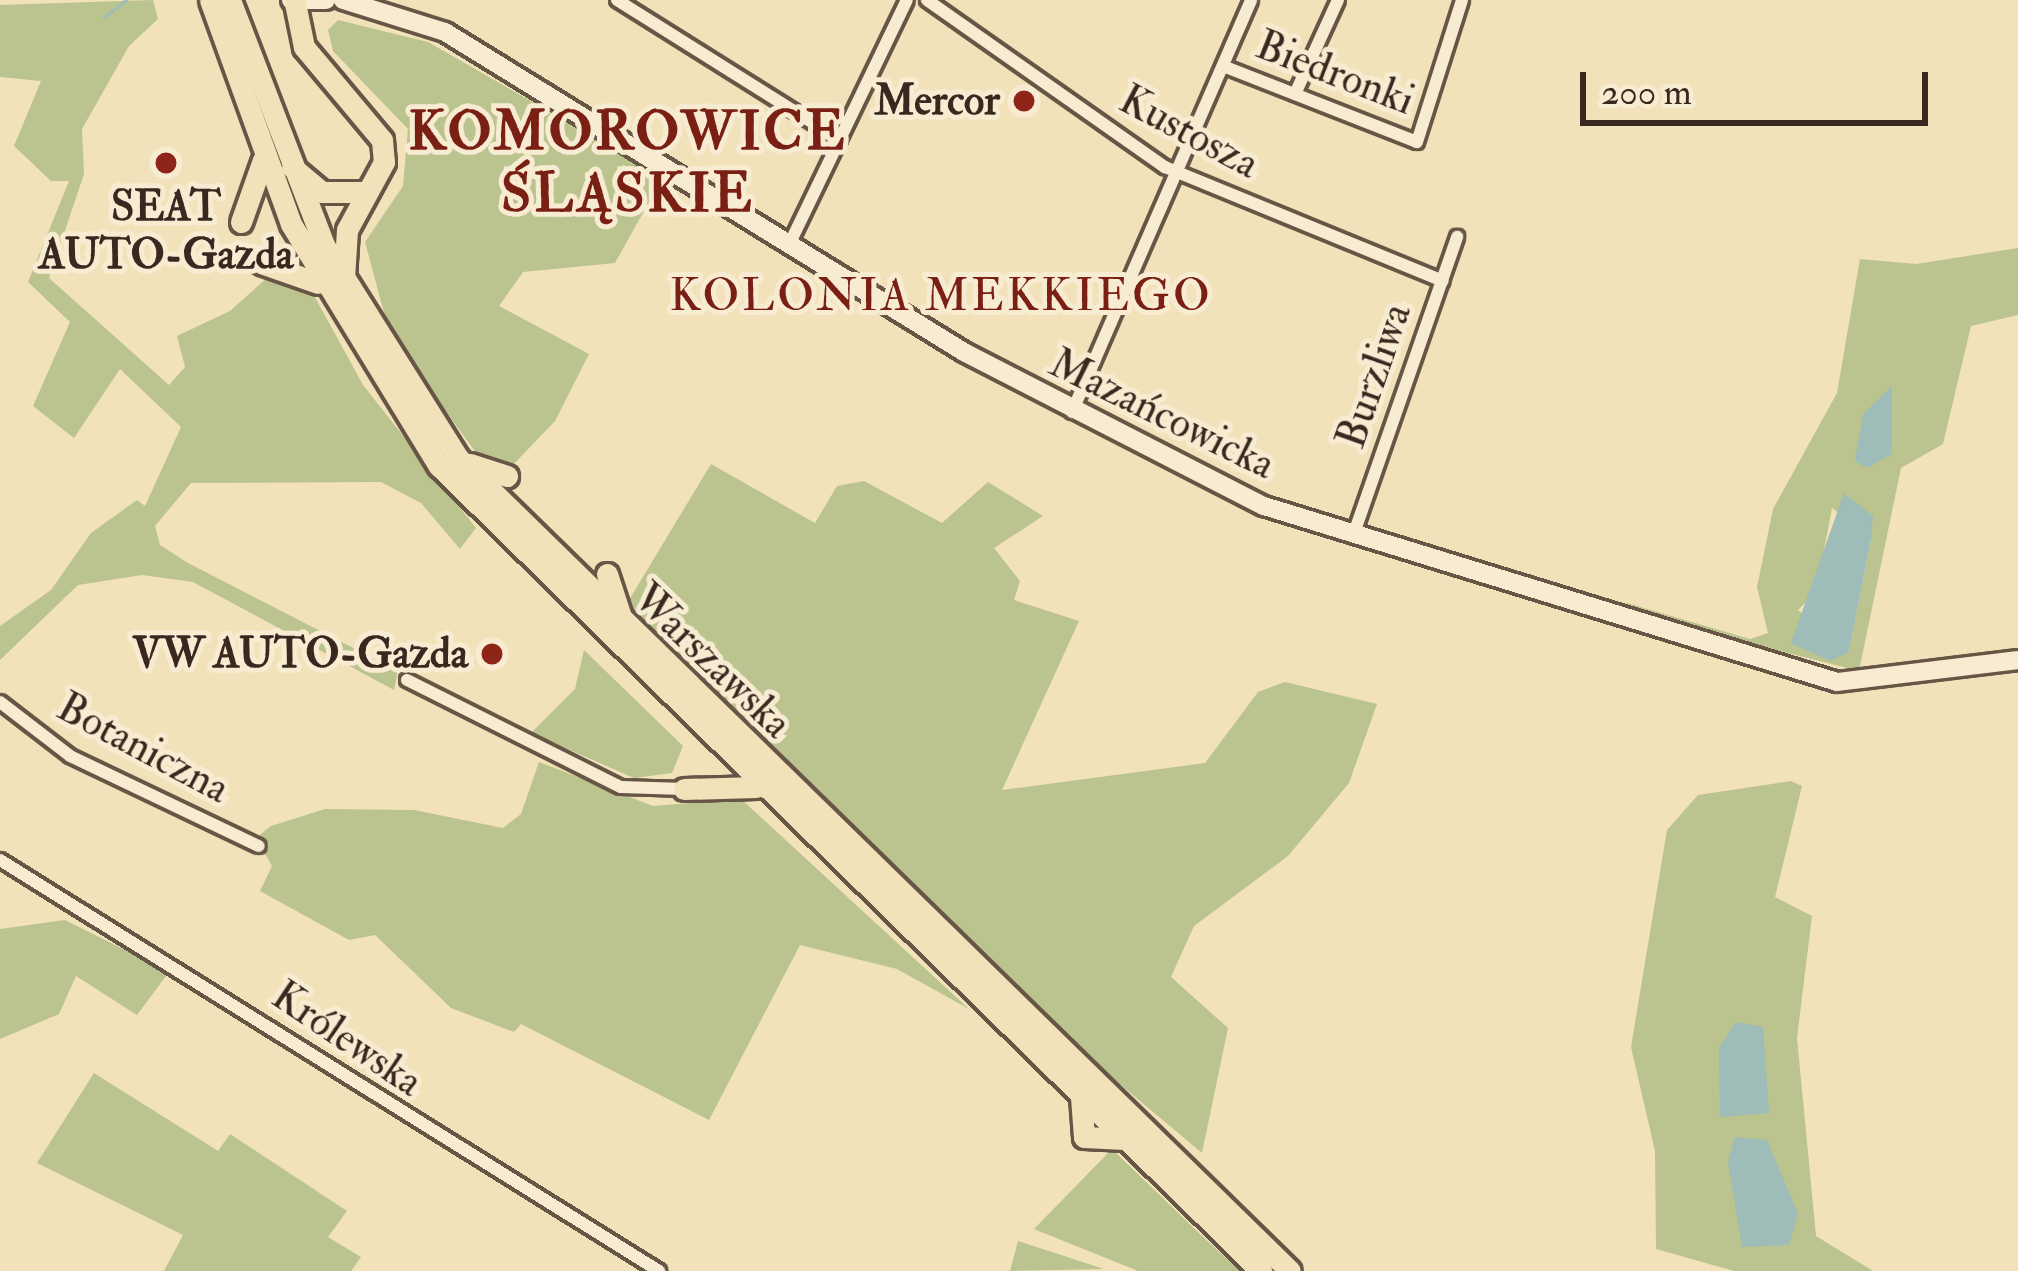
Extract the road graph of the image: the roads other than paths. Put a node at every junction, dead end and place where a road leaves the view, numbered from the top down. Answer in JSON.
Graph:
{"nodes":[{"id":1,"x":210,"y":0,"type":"edge"},
{"id":2,"x":230,"y":0,"type":"edge"},
{"id":3,"x":343,"y":0,"type":"edge"},
{"id":4,"x":617,"y":0,"type":"edge"},
{"id":5,"x":907,"y":0,"type":"edge"},
{"id":6,"x":927,"y":0,"type":"edge"},
{"id":7,"x":1251,"y":0,"type":"edge"},
{"id":8,"x":1338,"y":0,"type":"edge"},
{"id":9,"x":1462,"y":0,"type":"edge"},
{"id":10,"x":314,"y":2,"type":"edge"},
{"id":11,"x":380,"y":4,"type":"edge"},
{"id":12,"x":1223,"y":66,"type":"junction"},
{"id":13,"x":1295,"y":94,"type":"junction"},
{"id":14,"x":840,"y":140,"type":"junction"},
{"id":15,"x":273,"y":159,"type":"junction"},
{"id":16,"x":1177,"y":173,"type":"junction"},
{"id":17,"x":365,"y":192,"type":"junction"},
{"id":18,"x":241,"y":223,"type":"dead end"},
{"id":19,"x":1456,"y":238,"type":"dead end"},
{"id":20,"x":788,"y":247,"type":"junction"},
{"id":21,"x":261,"y":263,"type":"dead end"},
{"id":22,"x":1443,"y":280,"type":"junction"},
{"id":23,"x":334,"y":286,"type":"junction"},
{"id":24,"x":1071,"y":413,"type":"junction"},
{"id":25,"x":458,"y":458,"type":"junction"},
{"id":26,"x":507,"y":476,"type":"dead end"},
{"id":27,"x":1353,"y":536,"type":"junction"},
{"id":28,"x":607,"y":574,"type":"dead end"},
{"id":29,"x":628,"y":634,"type":"junction"},
{"id":30,"x":2018,"y":660,"type":"edge"},
{"id":31,"x":407,"y":680,"type":"dead end"},
{"id":32,"x":0,"y":702,"type":"edge"},
{"id":33,"x":691,"y":722,"type":"junction"},
{"id":34,"x":684,"y":789,"type":"junction"},
{"id":35,"x":762,"y":790,"type":"junction"},
{"id":36,"x":259,"y":846,"type":"dead end"},
{"id":37,"x":0,"y":860,"type":"edge"},
{"id":38,"x":659,"y":1271,"type":"edge"},
{"id":39,"x":1261,"y":1271,"type":"edge"},
{"id":40,"x":1290,"y":1271,"type":"edge"}],
"edges":[{"from":1,"to":15,"type":"main road","name":"Warszawska"},
{"from":2,"to":15,"type":"main road","name":"Warszawska"},
{"from":3,"to":11,"type":"street","name":"Mazańcowicka"},
{"from":4,"to":14,"type":"street"},
{"from":5,"to":14,"type":"street"},
{"from":6,"to":16,"type":"street","name":"Kustosza"},
{"from":7,"to":12,"type":"street"},
{"from":8,"to":13,"type":"street"},
{"from":9,"to":13,"type":"street","name":"Biedronki"},
{"from":10,"to":17,"type":"main road"},
{"from":11,"to":20,"type":"street","name":"Mazańcowicka"},
{"from":12,"to":13,"type":"street","name":"Biedronki"},
{"from":12,"to":16,"type":"street"},
{"from":14,"to":20,"type":"street"},
{"from":15,"to":17,"type":"main road"},
{"from":15,"to":18,"type":"main road"},
{"from":15,"to":23,"type":"main road","name":"Warszawska"},
{"from":16,"to":22,"type":"street","name":"Kustosza"},
{"from":16,"to":24,"type":"street"},
{"from":17,"to":23,"type":"main road"},
{"from":19,"to":22,"type":"street","name":"Burzliwa"},
{"from":20,"to":24,"type":"street","name":"Mazańcowicka"},
{"from":21,"to":23,"type":"main road"},
{"from":22,"to":27,"type":"street","name":"Burzliwa"},
{"from":23,"to":25,"type":"main road","name":"Warszawska"},
{"from":23,"to":33,"type":"main road","name":"Warszawska"},
{"from":24,"to":27,"type":"street","name":"Mazańcowicka"},
{"from":25,"to":26,"type":"main road"},
{"from":25,"to":29,"type":"main road","name":"Warszawska"},
{"from":27,"to":30,"type":"street","name":"Mazańcowicka"},
{"from":28,"to":29,"type":"main road"},
{"from":29,"to":40,"type":"main road","name":"Warszawska"},
{"from":31,"to":34,"type":"street"},
{"from":32,"to":36,"type":"street","name":"Botaniczna"},
{"from":33,"to":34,"type":"main road"},
{"from":33,"to":35,"type":"main road","name":"Warszawska"},
{"from":34,"to":35,"type":"main road"},
{"from":35,"to":39,"type":"main road","name":"Warszawska"},
{"from":37,"to":38,"type":"street","name":"Królewska"}]}
